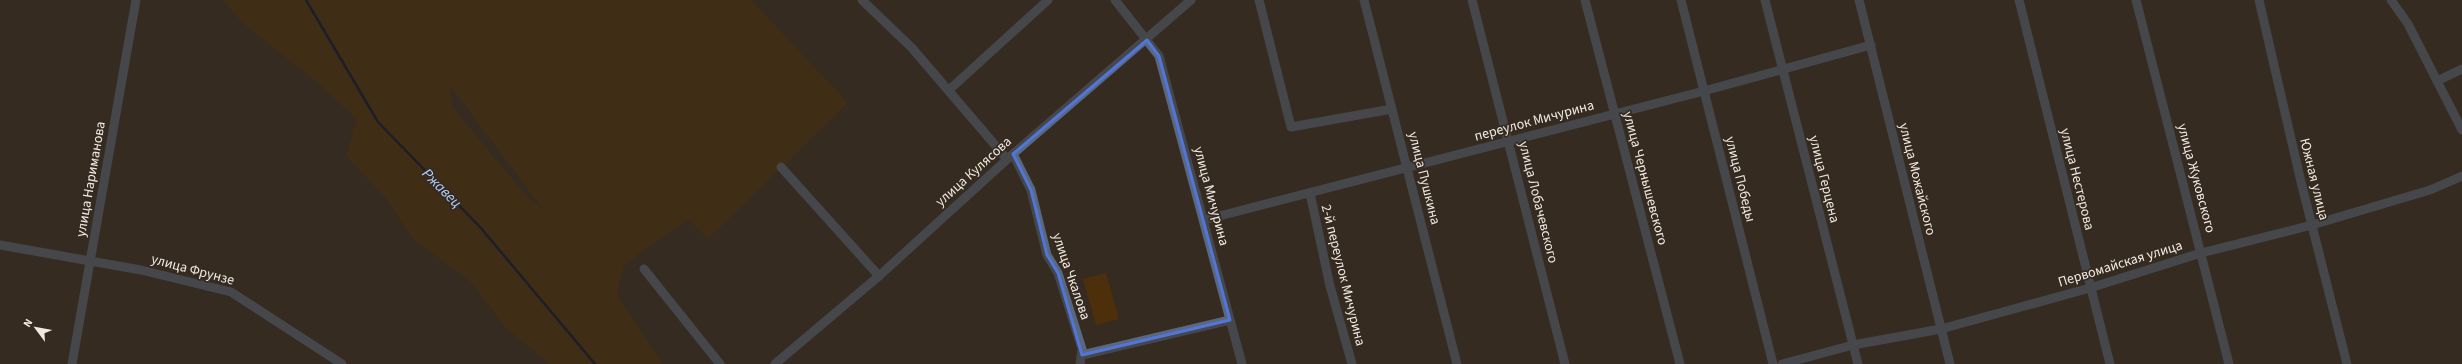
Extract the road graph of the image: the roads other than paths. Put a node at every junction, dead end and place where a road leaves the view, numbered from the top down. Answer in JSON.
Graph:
{"nodes":[{"id":1,"x":136,"y":0,"type":"edge"},
{"id":2,"x":862,"y":0,"type":"edge"},
{"id":3,"x":1048,"y":0,"type":"edge"},
{"id":4,"x":1114,"y":0,"type":"edge"},
{"id":5,"x":1191,"y":0,"type":"edge"},
{"id":6,"x":1259,"y":0,"type":"edge"},
{"id":7,"x":1364,"y":0,"type":"edge"},
{"id":8,"x":1472,"y":0,"type":"edge"},
{"id":9,"x":1585,"y":0,"type":"edge"},
{"id":10,"x":1681,"y":0,"type":"edge"},
{"id":11,"x":1765,"y":0,"type":"edge"},
{"id":12,"x":1859,"y":0,"type":"edge"},
{"id":13,"x":2019,"y":0,"type":"edge"},
{"id":14,"x":2136,"y":0,"type":"edge"},
{"id":15,"x":2259,"y":0,"type":"edge"},
{"id":16,"x":2391,"y":0,"type":"edge"},
{"id":17,"x":1147,"y":40,"type":"junction"},
{"id":18,"x":1871,"y":45,"type":"junction"},
{"id":19,"x":1782,"y":68,"type":"junction"},
{"id":20,"x":2462,"y":69,"type":"edge"},
{"id":21,"x":2437,"y":81,"type":"junction"},
{"id":22,"x":949,"y":90,"type":"junction"},
{"id":23,"x":1704,"y":91,"type":"junction"},
{"id":24,"x":1392,"y":109,"type":"junction"},
{"id":25,"x":1615,"y":114,"type":"junction"},
{"id":26,"x":2462,"y":130,"type":"edge"},
{"id":27,"x":1509,"y":141,"type":"junction"},
{"id":28,"x":1010,"y":156,"type":"junction"},
{"id":29,"x":781,"y":167,"type":"dead end"},
{"id":30,"x":1408,"y":168,"type":"junction"},
{"id":31,"x":2462,"y":176,"type":"edge"},
{"id":32,"x":1310,"y":193,"type":"junction"},
{"id":33,"x":1204,"y":220,"type":"junction"},
{"id":34,"x":2312,"y":225,"type":"junction"},
{"id":35,"x":0,"y":245,"type":"edge"},
{"id":36,"x":2201,"y":253,"type":"junction"},
{"id":37,"x":90,"y":260,"type":"junction"},
{"id":38,"x":644,"y":269,"type":"dead end"},
{"id":39,"x":879,"y":276,"type":"junction"},
{"id":40,"x":2090,"y":288,"type":"junction"},
{"id":41,"x":1230,"y":320,"type":"junction"},
{"id":42,"x":1941,"y":328,"type":"junction"},
{"id":43,"x":1853,"y":345,"type":"junction"},
{"id":44,"x":1081,"y":359,"type":"edge"},
{"id":45,"x":72,"y":364,"type":"edge"},
{"id":46,"x":342,"y":364,"type":"edge"},
{"id":47,"x":720,"y":364,"type":"edge"},
{"id":48,"x":775,"y":364,"type":"edge"},
{"id":49,"x":1242,"y":364,"type":"edge"},
{"id":50,"x":1352,"y":364,"type":"edge"},
{"id":51,"x":1458,"y":364,"type":"edge"},
{"id":52,"x":1565,"y":364,"type":"edge"},
{"id":53,"x":1680,"y":364,"type":"edge"},
{"id":54,"x":1773,"y":364,"type":"edge"},
{"id":55,"x":1782,"y":364,"type":"edge"},
{"id":56,"x":1858,"y":364,"type":"edge"},
{"id":57,"x":1950,"y":364,"type":"edge"},
{"id":58,"x":2110,"y":364,"type":"edge"},
{"id":59,"x":2229,"y":364,"type":"edge"},
{"id":60,"x":2347,"y":364,"type":"edge"}],
"edges":[{"from":1,"to":37,"type":"street","name":"улица Нариманова"},
{"from":2,"to":22,"type":"street","name":"улица Чкалова"},
{"from":3,"to":22,"type":"street"},
{"from":4,"to":17,"type":"street","name":"улица Мичурина"},
{"from":5,"to":17,"type":"street","name":"улица Кулясова"},
{"from":6,"to":24,"type":"street"},
{"from":7,"to":24,"type":"street","name":"улица Пушкина"},
{"from":8,"to":27,"type":"street","name":"улица Лобачевского"},
{"from":9,"to":25,"type":"street","name":"улица Чернышевского"},
{"from":10,"to":23,"type":"street","name":"улица Победы"},
{"from":11,"to":19,"type":"street","name":"улица Герцена"},
{"from":12,"to":18,"type":"street","name":"улица Можайского"},
{"from":13,"to":40,"type":"street","name":"улица Нестерова"},
{"from":14,"to":36,"type":"street","name":"улица Жуковского"},
{"from":15,"to":34,"type":"street","name":"Южная улица"},
{"from":16,"to":21,"type":"street"},
{"from":17,"to":28,"type":"street","name":"улица Кулясова"},
{"from":17,"to":33,"type":"street","name":"улица Мичурина"},
{"from":18,"to":19,"type":"street","name":"переулок Мичурина"},
{"from":18,"to":42,"type":"street","name":"улица Можайского"},
{"from":19,"to":23,"type":"street","name":"переулок Мичурина"},
{"from":19,"to":43,"type":"street","name":"улица Герцена"},
{"from":20,"to":21,"type":"street"},
{"from":21,"to":26,"type":"street"},
{"from":22,"to":28,"type":"street","name":"улица Чкалова"},
{"from":23,"to":25,"type":"street","name":"переулок Мичурина"},
{"from":23,"to":54,"type":"street","name":"улица Победы"},
{"from":24,"to":30,"type":"street","name":"улица Пушкина"},
{"from":25,"to":27,"type":"street","name":"переулок Мичурина"},
{"from":25,"to":53,"type":"street","name":"улица Чернышевского"},
{"from":27,"to":30,"type":"street","name":"переулок Мичурина"},
{"from":27,"to":52,"type":"street","name":"улица Лобачевского"},
{"from":28,"to":39,"type":"street","name":"улица Кулясова"},
{"from":28,"to":44,"type":"street","name":"улица Чкалова"},
{"from":29,"to":39,"type":"street"},
{"from":30,"to":32,"type":"street","name":"переулок Мичурина"},
{"from":30,"to":51,"type":"street","name":"улица Пушкина"},
{"from":31,"to":34,"type":"street","name":"Первомайская улица"},
{"from":32,"to":33,"type":"street","name":"переулок Мичурина"},
{"from":32,"to":50,"type":"street","name":"2-й переулок Мичурина"},
{"from":33,"to":41,"type":"street","name":"улица Мичурина"},
{"from":34,"to":36,"type":"street","name":"Первомайская улица"},
{"from":34,"to":60,"type":"street","name":"Южная улица"},
{"from":35,"to":37,"type":"street","name":"улица Фрунзе"},
{"from":36,"to":40,"type":"street","name":"Первомайская улица"},
{"from":36,"to":59,"type":"street","name":"улица Жуковского"},
{"from":37,"to":45,"type":"street","name":"улица Нариманова"},
{"from":37,"to":46,"type":"street","name":"улица Фрунзе"},
{"from":38,"to":47,"type":"street"},
{"from":39,"to":48,"type":"street","name":"улица Кулясова"},
{"from":40,"to":42,"type":"street","name":"Первомайская улица"},
{"from":40,"to":58,"type":"street","name":"улица Нестерова"},
{"from":41,"to":44,"type":"street"},
{"from":41,"to":49,"type":"street","name":"улица Мичурина"},
{"from":42,"to":43,"type":"street","name":"Первомайская улица"},
{"from":42,"to":57,"type":"street","name":"улица Можайского"},
{"from":43,"to":55,"type":"street","name":"Первомайская улица"},
{"from":43,"to":56,"type":"street","name":"улица Герцена"}]}
